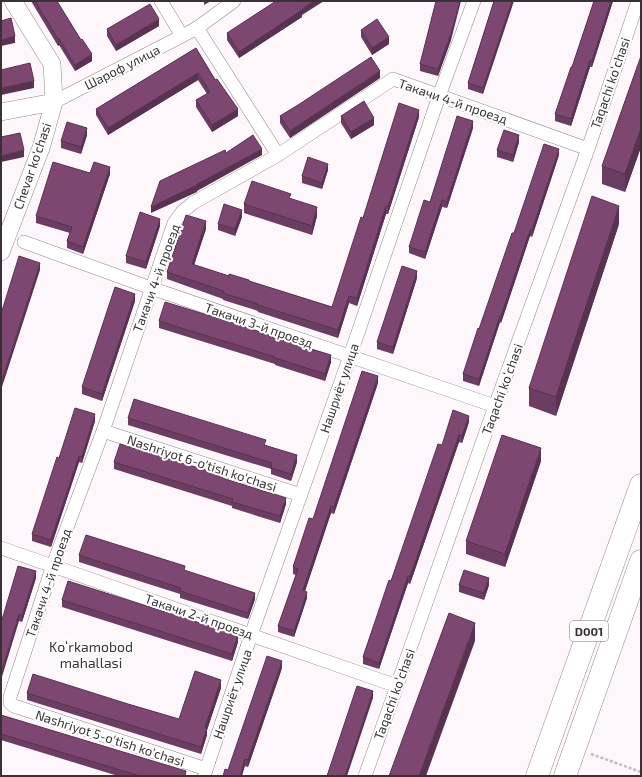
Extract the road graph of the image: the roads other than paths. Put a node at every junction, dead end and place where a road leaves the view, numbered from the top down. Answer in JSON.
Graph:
{"nodes":[{"id":1,"x":13,"y":1,"type":"edge"},
{"id":2,"x":161,"y":1,"type":"edge"},
{"id":3,"x":234,"y":1,"type":"edge"},
{"id":4,"x":474,"y":1,"type":"edge"},
{"id":5,"x":638,"y":1,"type":"edge"},
{"id":6,"x":197,"y":28,"type":"junction"},
{"id":7,"x":182,"y":36,"type":"junction"},
{"id":8,"x":439,"y":96,"type":"junction"},
{"id":9,"x":54,"y":102,"type":"junction"},
{"id":10,"x":1,"y":112,"type":"edge"},
{"id":11,"x":588,"y":149,"type":"junction"},
{"id":12,"x":278,"y":156,"type":"junction"},
{"id":13,"x":24,"y":242,"type":"dead end"},
{"id":14,"x":1,"y":252,"type":"edge"},
{"id":15,"x":151,"y":288,"type":"junction"},
{"id":16,"x":350,"y":356,"type":"junction"},
{"id":17,"x":495,"y":406,"type":"junction"},
{"id":18,"x":103,"y":431,"type":"junction"},
{"id":19,"x":641,"y":485,"type":"edge"},
{"id":20,"x":301,"y":495,"type":"junction"},
{"id":21,"x":1,"y":548,"type":"edge"},
{"id":22,"x":641,"y":561,"type":"edge"},
{"id":23,"x":52,"y":565,"type":"junction"},
{"id":24,"x":252,"y":634,"type":"junction"},
{"id":25,"x":397,"y":686,"type":"junction"},
{"id":26,"x":14,"y":706,"type":"joint"},
{"id":27,"x":205,"y":773,"type":"edge"},
{"id":28,"x":365,"y":776,"type":"edge"},
{"id":29,"x":537,"y":776,"type":"edge"},
{"id":30,"x":565,"y":776,"type":"edge"}],
"edges":[{"from":1,"to":9,"type":"street","name":"Chevar ko'chasi"},
{"from":2,"to":7,"type":"street"},
{"from":3,"to":6,"type":"street","name":"Шароф улица"},
{"from":4,"to":8,"type":"street","name":"Нашриёт улица"},
{"from":5,"to":11,"type":"street","name":"Taqachi koʻchasi"},
{"from":6,"to":7,"type":"street","name":"Шароф улица"},
{"from":6,"to":12,"type":"street"},
{"from":7,"to":9,"type":"street","name":"Шароф улица"},
{"from":8,"to":11,"type":"street","name":"Такачи 4-й проезд"},
{"from":8,"to":12,"type":"street","name":"Такачи 4-й проезд"},
{"from":8,"to":16,"type":"street","name":"Нашриёт улица"},
{"from":9,"to":10,"type":"street","name":"Шароф улица"},
{"from":9,"to":14,"type":"street","name":"Chevar ko'chasi"},
{"from":11,"to":17,"type":"street","name":"Taqachi koʻchasi"},
{"from":12,"to":15,"type":"street","name":"Такачи 4-й проезд"},
{"from":13,"to":15,"type":"street","name":"Такачи 3-й проезд"},
{"from":15,"to":16,"type":"street","name":"Такачи 3-й проезд"},
{"from":15,"to":18,"type":"street","name":"Такачи 4-й проезд"},
{"from":16,"to":17,"type":"street","name":"Такачи 3-й проезд"},
{"from":16,"to":20,"type":"street","name":"Нашриёт улица"},
{"from":17,"to":25,"type":"street","name":"Taqachi koʻchasi"},
{"from":18,"to":20,"type":"street","name":"Nashriyot 6-o'tish ko'chasi"},
{"from":18,"to":23,"type":"street","name":"Такачи 4-й проезд"},
{"from":19,"to":29,"type":"highway","number":"D001"},
{"from":20,"to":24,"type":"street","name":"Нашриёт улица"},
{"from":21,"to":23,"type":"street","name":"Такачи 2-й проезд"},
{"from":22,"to":30,"type":"highway","number":"D001"},
{"from":23,"to":24,"type":"street","name":"Такачи 2-й проезд"},
{"from":23,"to":26,"type":"street","name":"Такачи 4-й проезд"},
{"from":24,"to":25,"type":"street","name":"Такачи 2-й проезд"},
{"from":24,"to":27,"type":"street","name":"Нашриёт улица"},
{"from":25,"to":28,"type":"street","name":"Taqachi koʻchasi"},
{"from":26,"to":27,"type":"street","name":"Nashriyot 5-o'tish ko'chasi"}]}
